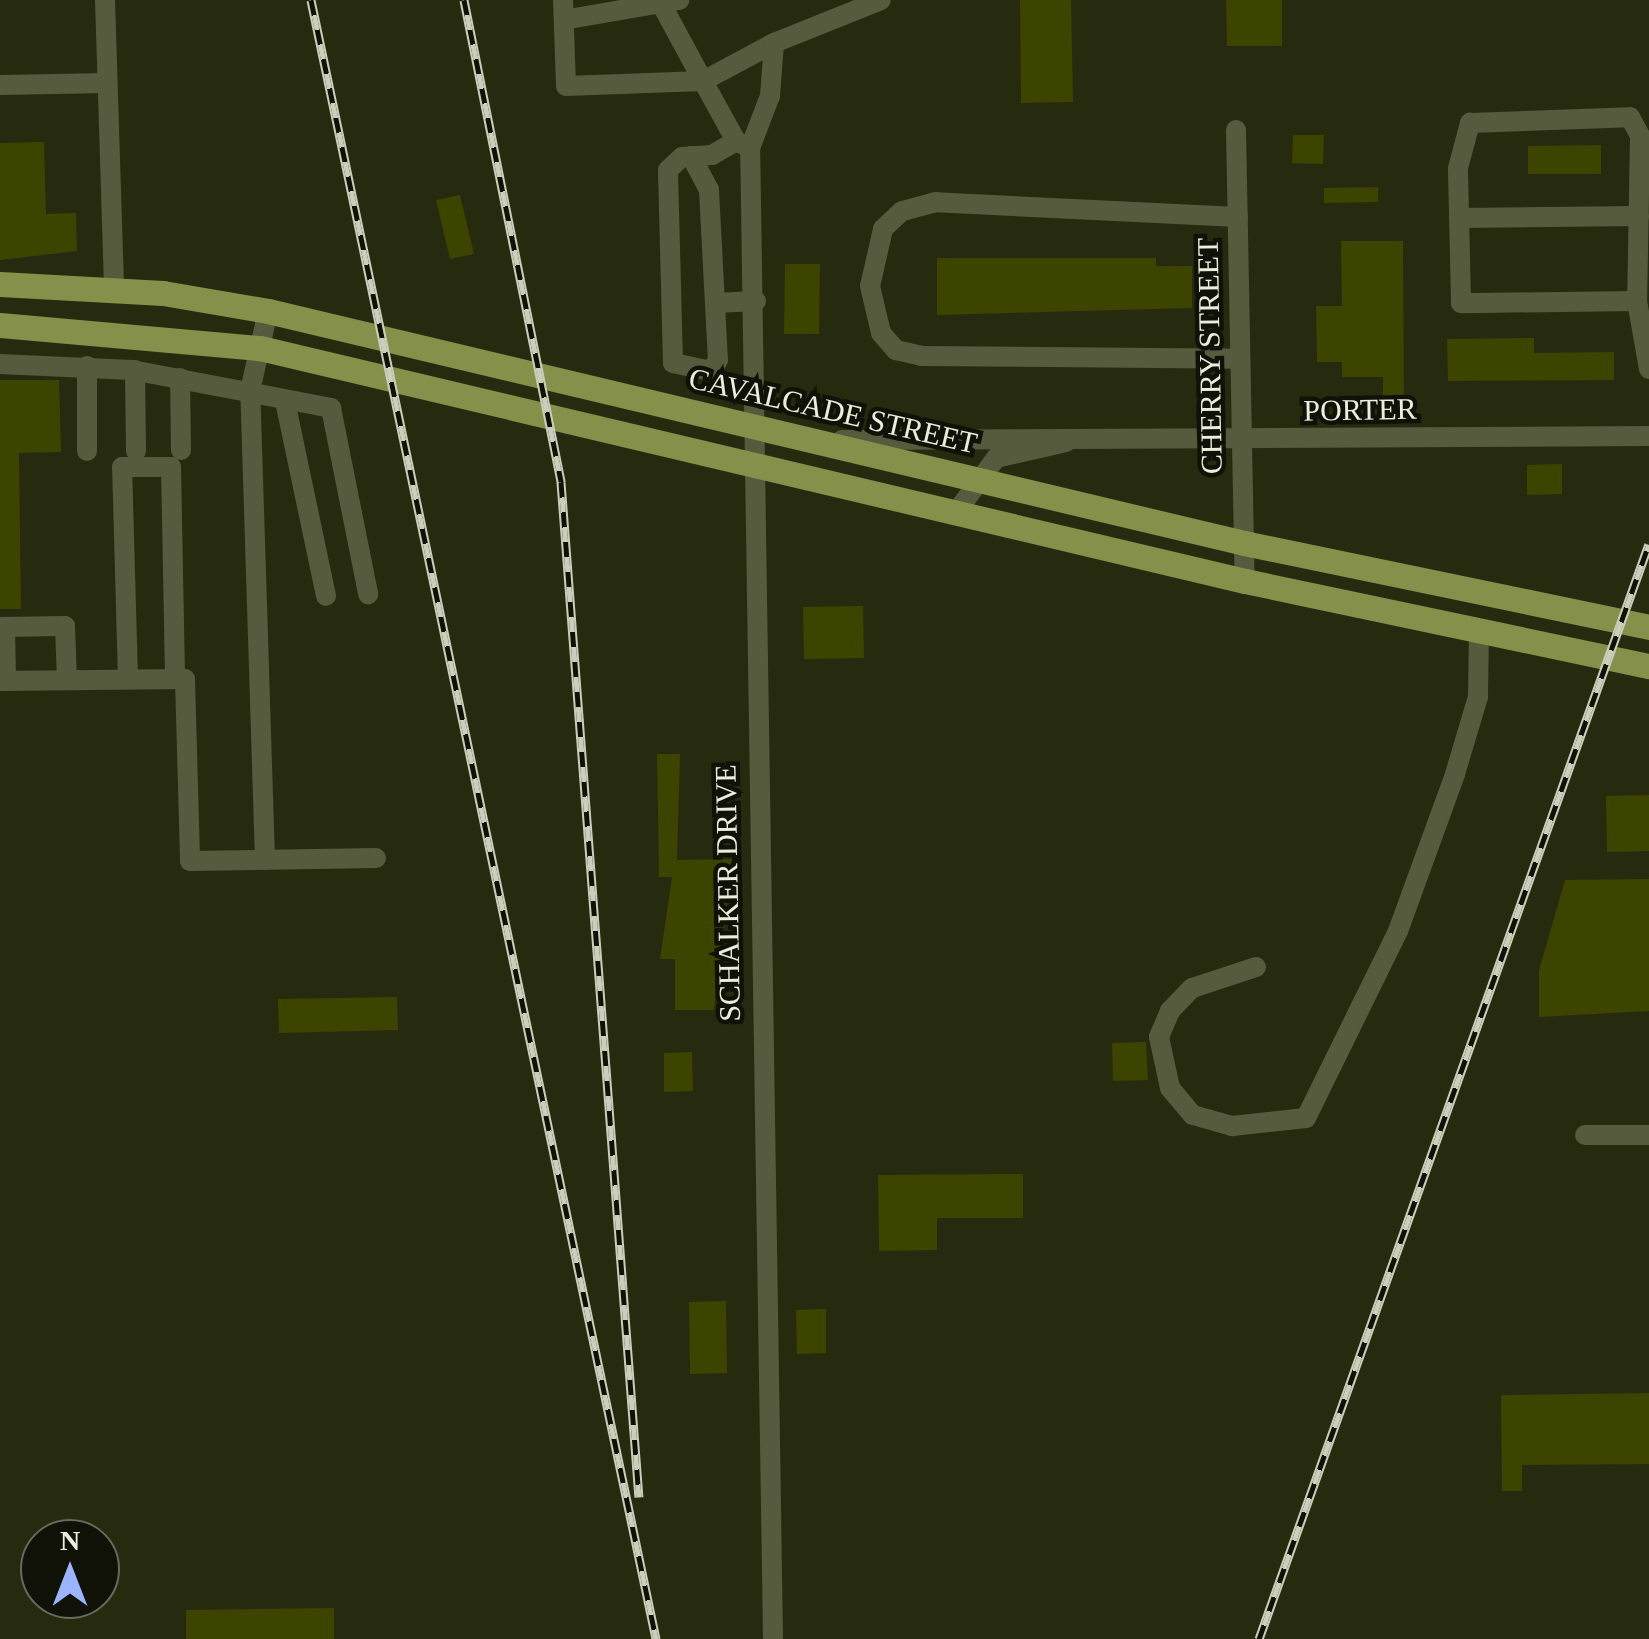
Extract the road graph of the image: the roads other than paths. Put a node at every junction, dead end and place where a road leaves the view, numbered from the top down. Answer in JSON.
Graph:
{"nodes":[{"id":1,"x":105,"y":0,"type":"edge"},
{"id":2,"x":882,"y":0,"type":"edge"},
{"id":3,"x":671,"y":4,"type":"edge"},
{"id":4,"x":566,"y":10,"type":"edge"},
{"id":5,"x":774,"y":43,"type":"junction"},
{"id":6,"x":703,"y":81,"type":"junction"},
{"id":7,"x":107,"y":83,"type":"junction"},
{"id":8,"x":0,"y":86,"type":"edge"},
{"id":9,"x":1236,"y":130,"type":"dead end"},
{"id":10,"x":743,"y":144,"type":"junction"},
{"id":11,"x":691,"y":156,"type":"junction"},
{"id":12,"x":1639,"y":216,"type":"junction"},
{"id":13,"x":1238,"y":217,"type":"junction"},
{"id":14,"x":1459,"y":218,"type":"junction"},
{"id":15,"x":12,"y":284,"type":"edge"},
{"id":16,"x":114,"y":288,"type":"junction"},
{"id":17,"x":756,"y":301,"type":"junction"},
{"id":18,"x":1638,"y":301,"type":"junction"},
{"id":19,"x":716,"y":303,"type":"junction"},
{"id":20,"x":268,"y":311,"type":"junction"},
{"id":21,"x":13,"y":325,"type":"edge"},
{"id":22,"x":260,"y":348,"type":"junction"},
{"id":23,"x":1240,"y":359,"type":"junction"},
{"id":24,"x":0,"y":364,"type":"edge"},
{"id":25,"x":490,"y":364,"type":"junction"},
{"id":26,"x":87,"y":366,"type":"junction"},
{"id":27,"x":135,"y":370,"type":"junction"},
{"id":28,"x":1649,"y":370,"type":"edge"},
{"id":29,"x":180,"y":378,"type":"junction"},
{"id":30,"x":250,"y":392,"type":"junction"},
{"id":31,"x":480,"y":399,"type":"junction"},
{"id":32,"x":286,"y":406,"type":"junction"},
{"id":33,"x":750,"y":427,"type":"junction"},
{"id":34,"x":1649,"y":436,"type":"edge"},
{"id":35,"x":810,"y":440,"type":"junction"},
{"id":36,"x":1072,"y":440,"type":"junction"},
{"id":37,"x":1242,"y":441,"type":"junction"},
{"id":38,"x":181,"y":450,"type":"dead end"},
{"id":39,"x":88,"y":451,"type":"dead end"},
{"id":40,"x":136,"y":451,"type":"dead end"},
{"id":41,"x":750,"y":464,"type":"junction"},
{"id":42,"x":977,"y":476,"type":"junction"},
{"id":43,"x":955,"y":514,"type":"junction"},
{"id":44,"x":1244,"y":543,"type":"junction"},
{"id":45,"x":1245,"y":581,"type":"junction"},
{"id":46,"x":368,"y":594,"type":"dead end"},
{"id":47,"x":326,"y":596,"type":"dead end"},
{"id":48,"x":2,"y":627,"type":"edge"},
{"id":49,"x":1649,"y":627,"type":"edge"},
{"id":50,"x":1480,"y":630,"type":"junction"},
{"id":51,"x":1649,"y":666,"type":"edge"},
{"id":52,"x":176,"y":679,"type":"junction"},
{"id":53,"x":67,"y":680,"type":"junction"},
{"id":54,"x":128,"y":680,"type":"junction"},
{"id":55,"x":3,"y":681,"type":"edge"},
{"id":56,"x":376,"y":858,"type":"dead end"},
{"id":57,"x":265,"y":860,"type":"junction"},
{"id":58,"x":1256,"y":967,"type":"dead end"},
{"id":59,"x":1649,"y":1134,"type":"edge"},
{"id":60,"x":1585,"y":1135,"type":"dead end"},
{"id":61,"x":773,"y":1637,"type":"edge"}],
"edges":[{"from":1,"to":7,"type":"street"},
{"from":2,"to":5,"type":"street"},
{"from":3,"to":4,"type":"street"},
{"from":3,"to":6,"type":"street"},
{"from":4,"to":6,"type":"street"},
{"from":5,"to":6,"type":"street"},
{"from":5,"to":10,"type":"street"},
{"from":6,"to":10,"type":"street"},
{"from":7,"to":8,"type":"street"},
{"from":7,"to":16,"type":"street"},
{"from":9,"to":13,"type":"street","name":"CHERRY STREET"},
{"from":10,"to":11,"type":"street"},
{"from":10,"to":17,"type":"street","name":"SCHALKER DRIVE"},
{"from":11,"to":19,"type":"street"},
{"from":11,"to":19,"type":"street"},
{"from":12,"to":14,"type":"street"},
{"from":12,"to":14,"type":"street"},
{"from":12,"to":18,"type":"street"},
{"from":13,"to":23,"type":"street","name":"CHERRY STREET"},
{"from":13,"to":23,"type":"street"},
{"from":14,"to":18,"type":"street"},
{"from":15,"to":16,"type":"main road","name":"CAVALCADE STREET"},
{"from":15,"to":21,"type":"main road"},
{"from":16,"to":20,"type":"main road","name":"CAVALCADE STREET"},
{"from":17,"to":19,"type":"street"},
{"from":17,"to":33,"type":"street","name":"SCHALKER DRIVE"},
{"from":18,"to":28,"type":"street"},
{"from":20,"to":22,"type":"street"},
{"from":20,"to":25,"type":"main road","name":"CAVALCADE STREET"},
{"from":21,"to":22,"type":"main road"},
{"from":22,"to":30,"type":"street"},
{"from":22,"to":31,"type":"main road"},
{"from":23,"to":37,"type":"street","name":"CHERRY STREET"},
{"from":24,"to":26,"type":"street"},
{"from":25,"to":31,"type":"main road"},
{"from":25,"to":33,"type":"main road","name":"CAVALCADE STREET"},
{"from":26,"to":27,"type":"street"},
{"from":26,"to":39,"type":"street"},
{"from":27,"to":29,"type":"street"},
{"from":27,"to":40,"type":"street"},
{"from":29,"to":30,"type":"street"},
{"from":29,"to":38,"type":"street"},
{"from":30,"to":32,"type":"street"},
{"from":30,"to":57,"type":"street"},
{"from":31,"to":41,"type":"main road"},
{"from":32,"to":46,"type":"street"},
{"from":32,"to":47,"type":"street"},
{"from":33,"to":35,"type":"main road","name":"CAVALCADE STREET"},
{"from":33,"to":41,"type":"street","name":"SCHALKER DRIVE"},
{"from":34,"to":37,"type":"street","name":"PORTER"},
{"from":35,"to":36,"type":"street","name":"PORTER"},
{"from":35,"to":42,"type":"main road","name":"CAVALCADE STREET"},
{"from":36,"to":37,"type":"street","name":"PORTER"},
{"from":36,"to":42,"type":"street","name":"PORTER"},
{"from":37,"to":44,"type":"street","name":"CHERRY STREET"},
{"from":41,"to":43,"type":"main road"},
{"from":41,"to":61,"type":"street","name":"SCHALKER DRIVE"},
{"from":42,"to":43,"type":"street","name":"PORTER"},
{"from":42,"to":44,"type":"main road","name":"CAVALCADE STREET"},
{"from":43,"to":45,"type":"main road"},
{"from":44,"to":45,"type":"street","name":"CHERRY STREET"},
{"from":44,"to":49,"type":"main road","name":"CAVALCADE STREET"},
{"from":45,"to":50,"type":"main road"},
{"from":48,"to":53,"type":"street"},
{"from":48,"to":55,"type":"street"},
{"from":50,"to":51,"type":"main road"},
{"from":50,"to":58,"type":"street"},
{"from":52,"to":54,"type":"street"},
{"from":52,"to":54,"type":"street"},
{"from":52,"to":57,"type":"street"},
{"from":53,"to":54,"type":"street"},
{"from":53,"to":55,"type":"street"},
{"from":56,"to":57,"type":"street"},
{"from":59,"to":60,"type":"street"}]}
